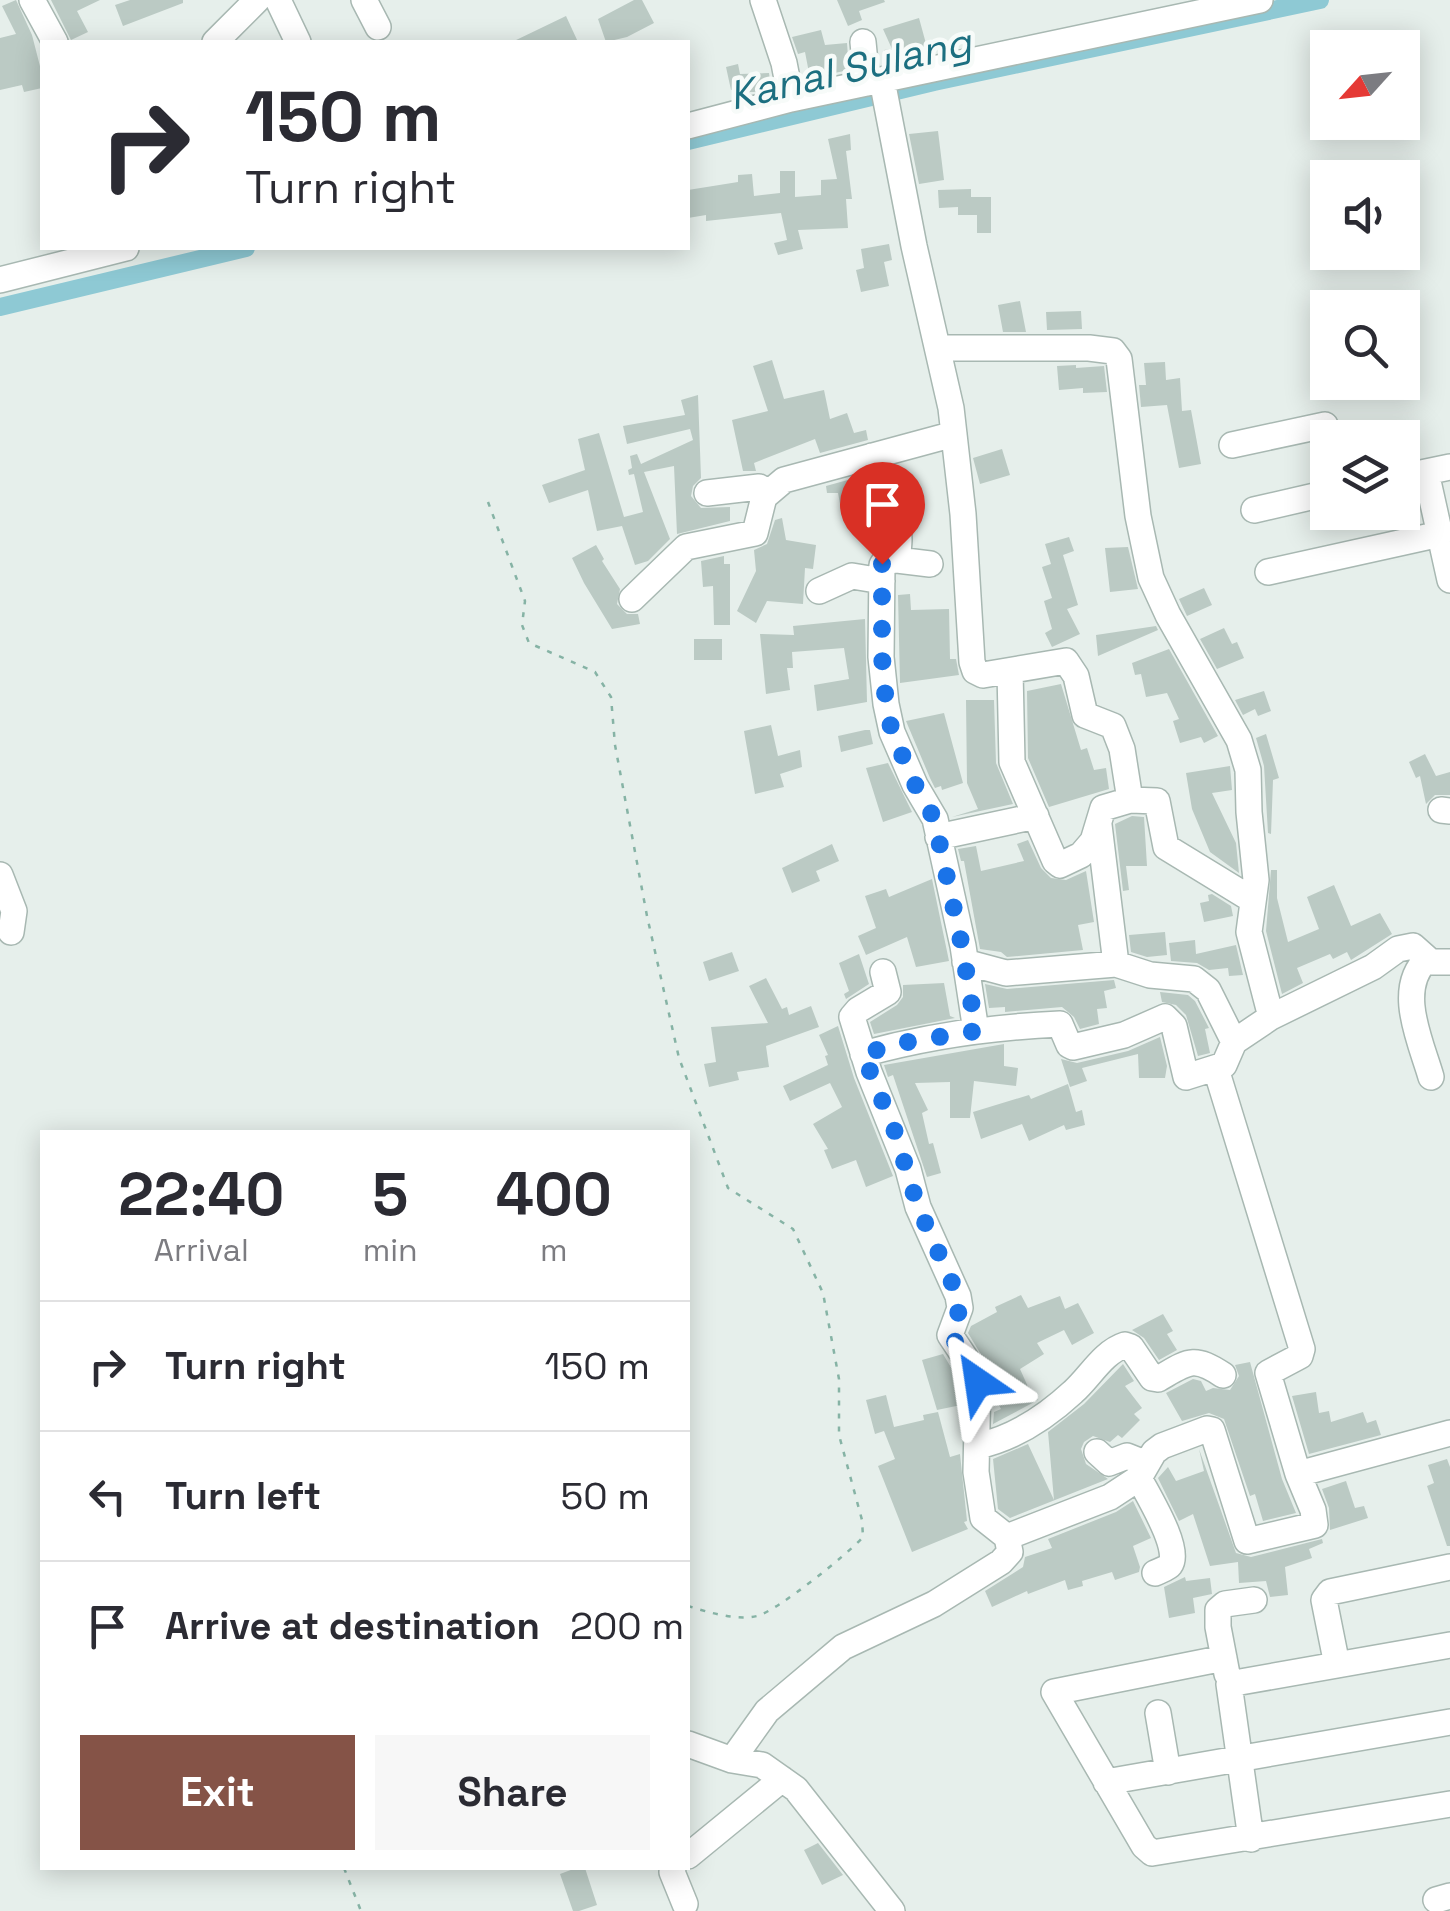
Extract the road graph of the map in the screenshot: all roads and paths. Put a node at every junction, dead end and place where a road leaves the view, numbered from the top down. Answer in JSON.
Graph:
{"nodes":[{"id":1,"x":32,"y":0,"type":"edge"},
{"id":2,"x":257,"y":0,"type":"edge"},
{"id":3,"x":278,"y":0,"type":"edge"},
{"id":4,"x":364,"y":0,"type":"edge"},
{"id":5,"x":764,"y":0,"type":"edge"},
{"id":6,"x":1260,"y":0,"type":"edge"},
{"id":7,"x":378,"y":27,"type":"dead end"},
{"id":8,"x":55,"y":40,"type":"edge"},
{"id":9,"x":217,"y":40,"type":"edge"},
{"id":10,"x":297,"y":40,"type":"edge"},
{"id":11,"x":863,"y":42,"type":"dead end"},
{"id":12,"x":879,"y":89,"type":"junction"},
{"id":13,"x":792,"y":99,"type":"junction"},
{"id":14,"x":690,"y":125,"type":"edge"},
{"id":15,"x":118,"y":250,"type":"edge"},
{"id":16,"x":0,"y":280,"type":"edge"},
{"id":17,"x":939,"y":348,"type":"junction"},
{"id":18,"x":1310,"y":428,"type":"edge"},
{"id":19,"x":954,"y":434,"type":"junction"},
{"id":20,"x":1232,"y":445,"type":"dead end"},
{"id":21,"x":872,"y":456,"type":"junction"},
{"id":22,"x":1426,"y":472,"type":"edge"},
{"id":23,"x":768,"y":492,"type":"junction"},
{"id":24,"x":707,"y":493,"type":"dead end"},
{"id":25,"x":1310,"y":497,"type":"edge"},
{"id":26,"x":488,"y":502,"type":"dead end"},
{"id":27,"x":1254,"y":510,"type":"dead end"},
{"id":28,"x":1440,"y":534,"type":"junction"},
{"id":29,"x":930,"y":564,"type":"dead end"},
{"id":30,"x":889,"y":571,"type":"junction"},
{"id":31,"x":1268,"y":572,"type":"dead end"},
{"id":32,"x":1450,"y":580,"type":"edge"},
{"id":33,"x":819,"y":591,"type":"dead end"},
{"id":34,"x":632,"y":599,"type":"dead end"},
{"id":35,"x":1010,"y":672,"type":"junction"},
{"id":36,"x":1130,"y":800,"type":"junction"},
{"id":37,"x":1036,"y":816,"type":"junction"},
{"id":38,"x":1099,"y":824,"type":"junction"},
{"id":39,"x":938,"y":838,"type":"junction"},
{"id":40,"x":0,"y":875,"type":"edge"},
{"id":41,"x":1252,"y":899,"type":"junction"},
{"id":42,"x":12,"y":932,"type":"dead end"},
{"id":43,"x":1439,"y":961,"type":"edge"},
{"id":44,"x":964,"y":962,"type":"junction"},
{"id":45,"x":1116,"y":964,"type":"junction"},
{"id":46,"x":883,"y":972,"type":"dead end"},
{"id":47,"x":1271,"y":1017,"type":"junction"},
{"id":48,"x":976,"y":1031,"type":"junction"},
{"id":49,"x":1234,"y":1042,"type":"junction"},
{"id":50,"x":863,"y":1054,"type":"junction"},
{"id":51,"x":1216,"y":1069,"type":"junction"},
{"id":52,"x":1431,"y":1077,"type":"dead end"},
{"id":53,"x":1223,"y":1375,"type":"dead end"},
{"id":54,"x":1450,"y":1433,"type":"edge"},
{"id":55,"x":978,"y":1446,"type":"junction"},
{"id":56,"x":1097,"y":1452,"type":"dead end"},
{"id":57,"x":1143,"y":1471,"type":"junction"},
{"id":58,"x":1298,"y":1474,"type":"junction"},
{"id":59,"x":1007,"y":1537,"type":"junction"},
{"id":60,"x":1450,"y":1568,"type":"edge"},
{"id":61,"x":1155,"y":1573,"type":"dead end"},
{"id":62,"x":1254,"y":1600,"type":"dead end"},
{"id":63,"x":690,"y":1607,"type":"edge"},
{"id":64,"x":1450,"y":1645,"type":"edge"},
{"id":65,"x":1337,"y":1665,"type":"junction"},
{"id":66,"x":1227,"y":1671,"type":"junction"},
{"id":67,"x":1158,"y":1713,"type":"dead end"},
{"id":68,"x":1450,"y":1722,"type":"edge"},
{"id":69,"x":690,"y":1745,"type":"edge"},
{"id":70,"x":732,"y":1760,"type":"junction"},
{"id":71,"x":1239,"y":1760,"type":"junction"},
{"id":72,"x":1168,"y":1772,"type":"junction"},
{"id":73,"x":782,"y":1778,"type":"junction"},
{"id":74,"x":1106,"y":1782,"type":"junction"},
{"id":75,"x":1450,"y":1804,"type":"edge"},
{"id":76,"x":1251,"y":1839,"type":"junction"},
{"id":77,"x":690,"y":1854,"type":"edge"},
{"id":78,"x":345,"y":1870,"type":"edge"},
{"id":79,"x":675,"y":1870,"type":"edge"},
{"id":80,"x":685,"y":1904,"type":"dead end"},
{"id":81,"x":361,"y":1911,"type":"edge"},
{"id":82,"x":892,"y":1911,"type":"edge"}],
"edges":[{"from":1,"to":8,"type":"street"},
{"from":2,"to":9,"type":"street"},
{"from":3,"to":10,"type":"street"},
{"from":4,"to":7,"type":"street"},
{"from":5,"to":13,"type":"street"},
{"from":6,"to":12,"type":"street"},
{"from":11,"to":12,"type":"street"},
{"from":12,"to":13,"type":"street"},
{"from":12,"to":17,"type":"street"},
{"from":13,"to":14,"type":"street"},
{"from":15,"to":16,"type":"street"},
{"from":17,"to":19,"type":"street"},
{"from":17,"to":41,"type":"street"},
{"from":18,"to":20,"type":"street"},
{"from":19,"to":21,"type":"street"},
{"from":19,"to":35,"type":"street"},
{"from":21,"to":23,"type":"street"},
{"from":21,"to":30,"type":"street"},
{"from":22,"to":28,"type":"street"},
{"from":23,"to":24,"type":"street"},
{"from":23,"to":34,"type":"street"},
{"from":25,"to":27,"type":"street"},
{"from":26,"to":63,"type":"path"},
{"from":28,"to":31,"type":"street"},
{"from":28,"to":32,"type":"street"},
{"from":29,"to":30,"type":"street"},
{"from":30,"to":33,"type":"street"},
{"from":30,"to":39,"type":"street"},
{"from":35,"to":36,"type":"street"},
{"from":35,"to":37,"type":"street"},
{"from":36,"to":38,"type":"street"},
{"from":36,"to":41,"type":"street"},
{"from":37,"to":38,"type":"street"},
{"from":37,"to":39,"type":"street"},
{"from":38,"to":45,"type":"street"},
{"from":39,"to":44,"type":"street"},
{"from":40,"to":42,"type":"street"},
{"from":41,"to":47,"type":"street"},
{"from":43,"to":47,"type":"street"},
{"from":43,"to":52,"type":"street"},
{"from":44,"to":45,"type":"street"},
{"from":44,"to":48,"type":"street"},
{"from":45,"to":49,"type":"street"},
{"from":46,"to":50,"type":"street"},
{"from":47,"to":49,"type":"street"},
{"from":48,"to":50,"type":"street"},
{"from":48,"to":51,"type":"street"},
{"from":49,"to":51,"type":"street"},
{"from":50,"to":55,"type":"street"},
{"from":51,"to":58,"type":"street"},
{"from":53,"to":55,"type":"street"},
{"from":54,"to":58,"type":"street"},
{"from":55,"to":59,"type":"street"},
{"from":56,"to":57,"type":"street"},
{"from":57,"to":58,"type":"street"},
{"from":57,"to":59,"type":"street"},
{"from":57,"to":61,"type":"street"},
{"from":59,"to":70,"type":"street"},
{"from":60,"to":65,"type":"street"},
{"from":62,"to":66,"type":"street"},
{"from":64,"to":65,"type":"street"},
{"from":65,"to":66,"type":"street"},
{"from":66,"to":71,"type":"street"},
{"from":66,"to":74,"type":"street"},
{"from":67,"to":72,"type":"street"},
{"from":68,"to":71,"type":"street"},
{"from":69,"to":70,"type":"street"},
{"from":70,"to":73,"type":"street"},
{"from":71,"to":72,"type":"street"},
{"from":71,"to":76,"type":"street"},
{"from":72,"to":74,"type":"street"},
{"from":73,"to":77,"type":"street"},
{"from":73,"to":82,"type":"street"},
{"from":74,"to":76,"type":"street"},
{"from":75,"to":76,"type":"street"},
{"from":78,"to":81,"type":"path"},
{"from":79,"to":80,"type":"street"}]}
